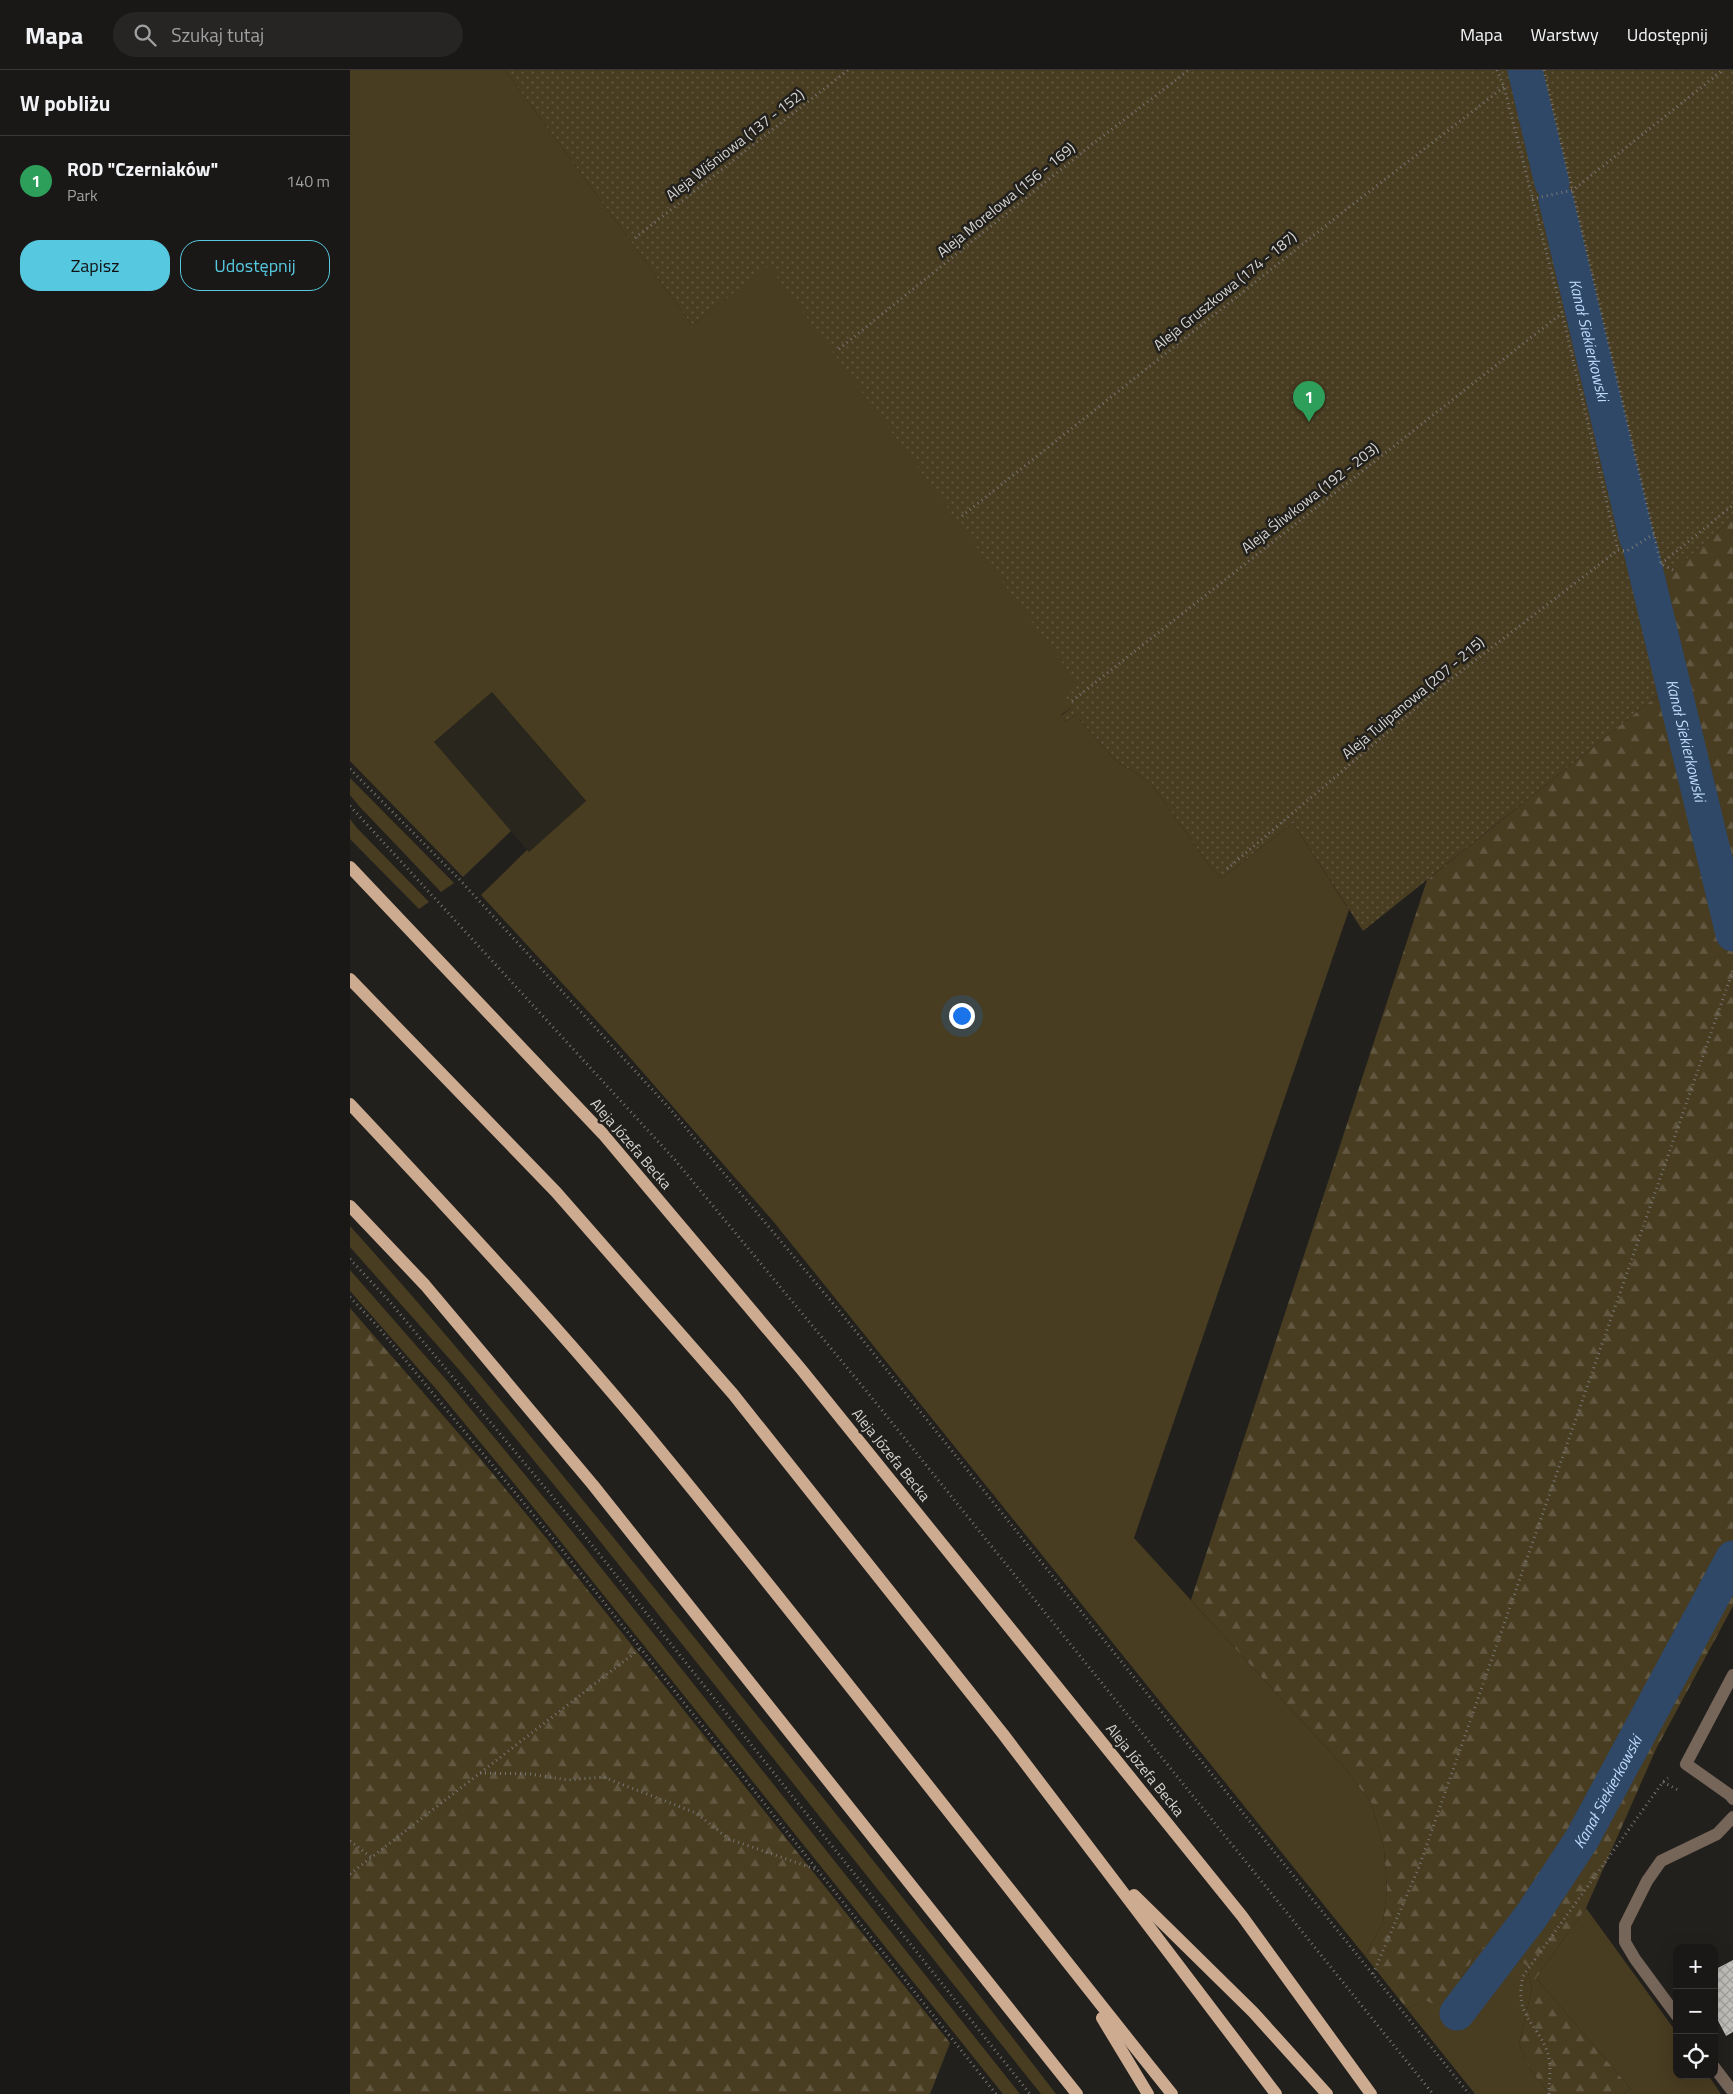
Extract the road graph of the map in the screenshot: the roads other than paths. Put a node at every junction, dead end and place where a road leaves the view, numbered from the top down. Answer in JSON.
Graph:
{"nodes":[{"id":1,"x":350,"y":867,"type":"edge"},
{"id":2,"x":350,"y":979,"type":"edge"},
{"id":3,"x":350,"y":1104,"type":"edge"},
{"id":4,"x":350,"y":1206,"type":"edge"},
{"id":5,"x":1733,"y":1675,"type":"edge"},
{"id":6,"x":1733,"y":1799,"type":"edge"},
{"id":7,"x":1733,"y":1817,"type":"edge"},
{"id":8,"x":1105,"y":1866,"type":"junction"},
{"id":9,"x":1076,"y":1975,"type":"junction"},
{"id":10,"x":1673,"y":2011,"type":"edge"},
{"id":11,"x":1718,"y":2072,"type":"edge"},
{"id":12,"x":1733,"y":2092,"type":"edge"},
{"id":13,"x":1078,"y":2094,"type":"edge"},
{"id":14,"x":1148,"y":2094,"type":"edge"},
{"id":15,"x":1172,"y":2094,"type":"edge"},
{"id":16,"x":1276,"y":2094,"type":"edge"},
{"id":17,"x":1327,"y":2094,"type":"edge"},
{"id":18,"x":1371,"y":2094,"type":"edge"}],
"edges":[{"from":1,"to":18,"type":"main road","name":"Aleja Józefa Becka"},
{"from":2,"to":8,"type":"main road"},
{"from":3,"to":9,"type":"main road"},
{"from":4,"to":13,"type":"main road"},
{"from":5,"to":6,"type":"street"},
{"from":7,"to":10,"type":"street"},
{"from":8,"to":16,"type":"main road"},
{"from":8,"to":17,"type":"main road"},
{"from":9,"to":14,"type":"main road"},
{"from":9,"to":15,"type":"main road"},
{"from":11,"to":12,"type":"street"}]}
